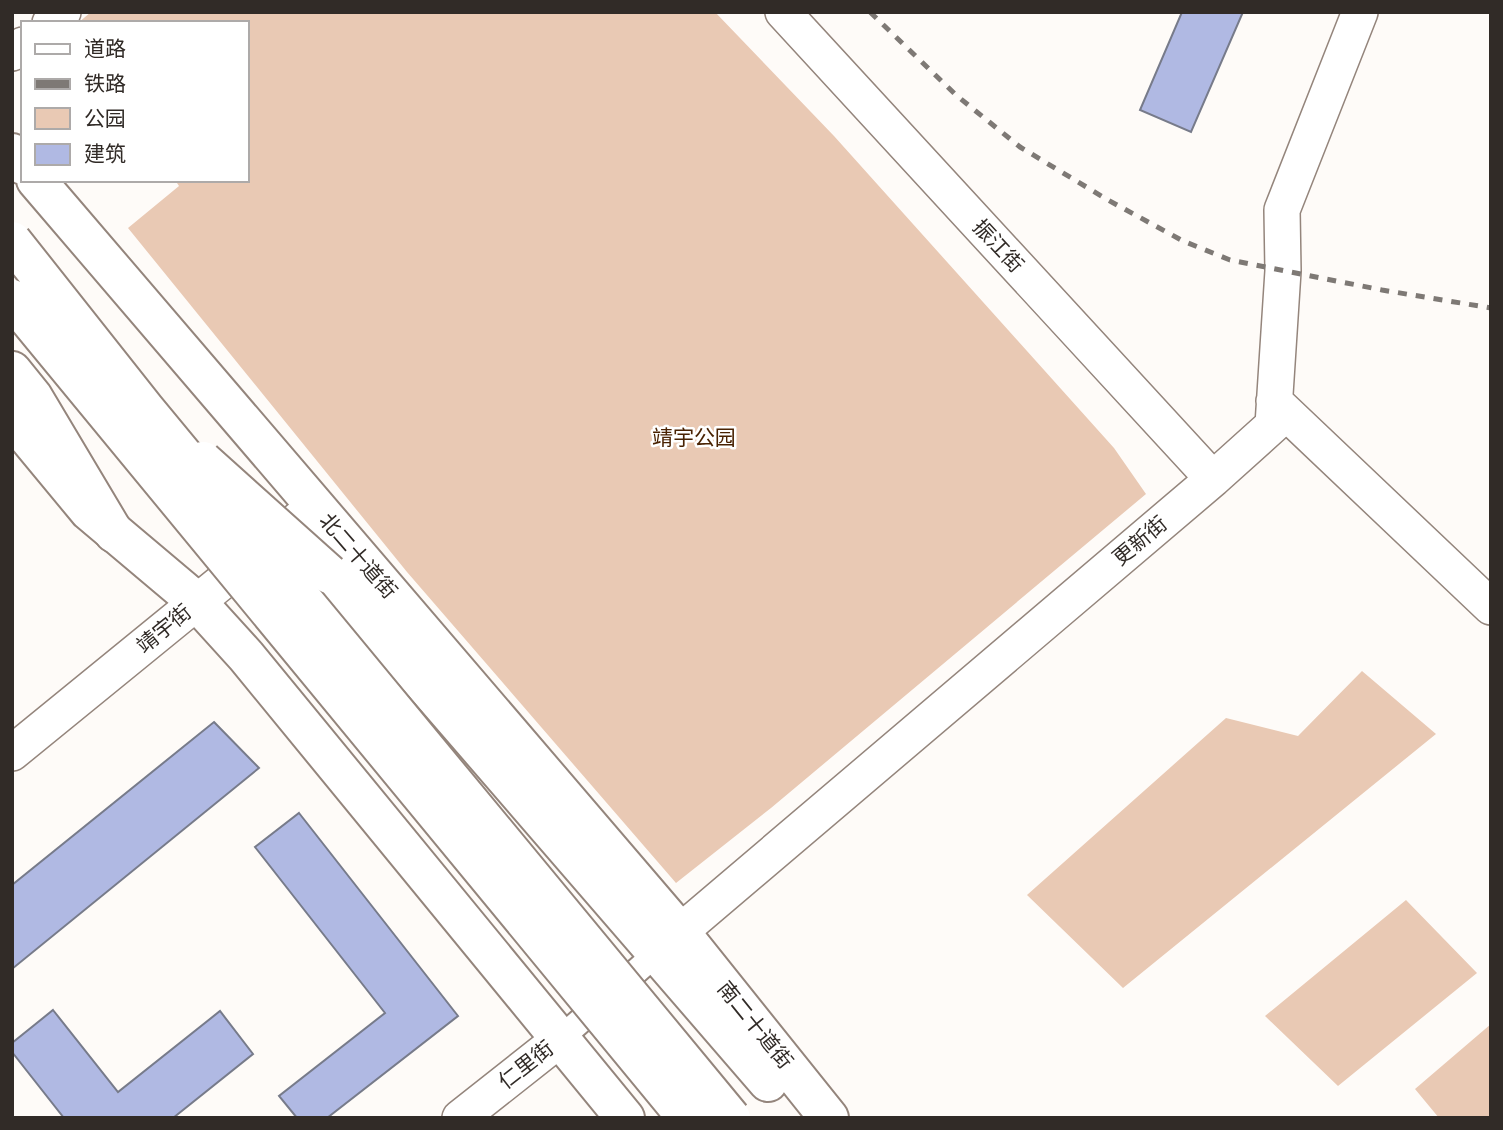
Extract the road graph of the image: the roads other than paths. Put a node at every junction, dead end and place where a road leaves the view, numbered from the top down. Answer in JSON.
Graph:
{"nodes":[{"id":1,"x":783,"y":12,"type":"edge"},
{"id":2,"x":1360,"y":12,"type":"edge"},
{"id":3,"x":38,"y":182,"type":"edge"},
{"id":4,"x":12,"y":241,"type":"edge"},
{"id":5,"x":12,"y":299,"type":"edge"},
{"id":6,"x":12,"y":371,"type":"edge"},
{"id":7,"x":145,"y":409,"type":"junction"},
{"id":8,"x":1273,"y":413,"type":"junction"},
{"id":9,"x":12,"y":418,"type":"edge"},
{"id":10,"x":1213,"y":480,"type":"junction"},
{"id":11,"x":315,"y":506,"type":"junction"},
{"id":12,"x":114,"y":533,"type":"junction"},
{"id":13,"x":197,"y":602,"type":"junction"},
{"id":14,"x":1491,"y":607,"type":"edge"},
{"id":15,"x":1491,"y":626,"type":"edge"},
{"id":16,"x":12,"y":753,"type":"edge"},
{"id":17,"x":669,"y":942,"type":"junction"},
{"id":18,"x":560,"y":1039,"type":"junction"},
{"id":19,"x":460,"y":1118,"type":"edge"},
{"id":20,"x":625,"y":1118,"type":"edge"},
{"id":21,"x":687,"y":1118,"type":"edge"},
{"id":22,"x":732,"y":1118,"type":"edge"},
{"id":23,"x":799,"y":1118,"type":"edge"},
{"id":24,"x":829,"y":1118,"type":"edge"}],
"edges":[{"from":1,"to":10,"type":"street","name":"振江街"},
{"from":2,"to":8,"type":"street"},
{"from":3,"to":11,"type":"main road","name":"北二十道街"},
{"from":4,"to":7,"type":"main road","bridge":true},
{"from":5,"to":21,"type":"main road","bridge":true},
{"from":6,"to":12,"type":"main road"},
{"from":7,"to":17,"type":"main road","bridge":true},
{"from":7,"to":22,"type":"main road","bridge":true},
{"from":8,"to":10,"type":"street","name":"更新街"},
{"from":8,"to":14,"type":"street"},
{"from":8,"to":15,"type":"street"},
{"from":9,"to":12,"type":"main road"},
{"from":10,"to":17,"type":"street","name":"更新街"},
{"from":11,"to":13,"type":"street","name":"靖宇街"},
{"from":11,"to":17,"type":"main road","name":"北二十道街"},
{"from":12,"to":13,"type":"main road"},
{"from":13,"to":16,"type":"street","name":"靖宇街"},
{"from":13,"to":18,"type":"main road"},
{"from":17,"to":18,"type":"street"},
{"from":17,"to":23,"type":"main road"},
{"from":17,"to":24,"type":"main road","name":"南二十道街"},
{"from":18,"to":19,"type":"street","name":"仁里街"},
{"from":18,"to":20,"type":"main road"}]}
